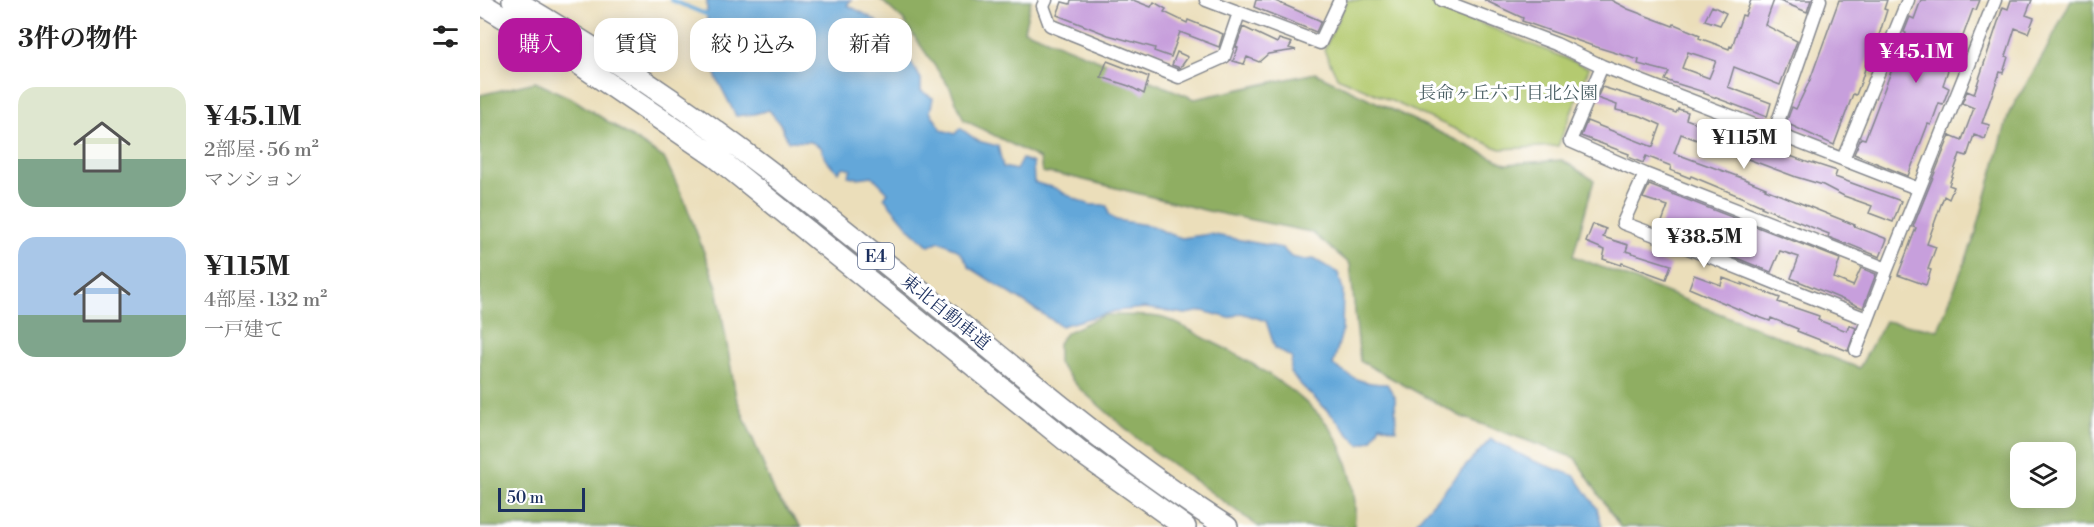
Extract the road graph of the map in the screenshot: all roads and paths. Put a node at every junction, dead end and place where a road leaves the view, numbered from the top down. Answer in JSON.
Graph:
{"nodes":[{"id":1,"x":513,"y":0,"type":"edge"},
{"id":2,"x":1046,"y":0,"type":"edge"},
{"id":3,"x":1206,"y":0,"type":"edge"},
{"id":4,"x":1340,"y":0,"type":"edge"},
{"id":5,"x":1441,"y":0,"type":"edge"},
{"id":6,"x":1820,"y":0,"type":"edge"},
{"id":7,"x":1908,"y":0,"type":"edge"},
{"id":8,"x":1995,"y":0,"type":"edge"},
{"id":9,"x":480,"y":3,"type":"edge"},
{"id":10,"x":1467,"y":5,"type":"edge"},
{"id":11,"x":1239,"y":13,"type":"junction"},
{"id":12,"x":1602,"y":66,"type":"junction"},
{"id":13,"x":1774,"y":133,"type":"junction"},
{"id":14,"x":1843,"y":159,"type":"junction"},
{"id":15,"x":1645,"y":174,"type":"junction"},
{"id":16,"x":1919,"y":189,"type":"junction"},
{"id":17,"x":1887,"y":269,"type":"junction"},
{"id":18,"x":1867,"y":319,"type":"junction"},
{"id":19,"x":1856,"y":350,"type":"dead end"},
{"id":20,"x":1185,"y":527,"type":"edge"},
{"id":21,"x":1227,"y":527,"type":"edge"}],
"edges":[{"from":1,"to":21,"type":"highway","name":"東北自動車道","number":"E4"},
{"from":2,"to":11,"type":"street"},
{"from":3,"to":11,"type":"street"},
{"from":4,"to":11,"type":"street"},
{"from":5,"to":10,"type":"street"},
{"from":6,"to":13,"type":"street"},
{"from":7,"to":14,"type":"street"},
{"from":8,"to":16,"type":"street"},
{"from":9,"to":20,"type":"highway","name":"東北自動車道","number":"E4"},
{"from":10,"to":12,"type":"street"},
{"from":12,"to":13,"type":"street"},
{"from":12,"to":15,"type":"street"},
{"from":13,"to":14,"type":"street"},
{"from":14,"to":16,"type":"street"},
{"from":15,"to":17,"type":"street"},
{"from":15,"to":18,"type":"street"},
{"from":16,"to":17,"type":"street"},
{"from":17,"to":18,"type":"street"},
{"from":18,"to":19,"type":"street"}]}
